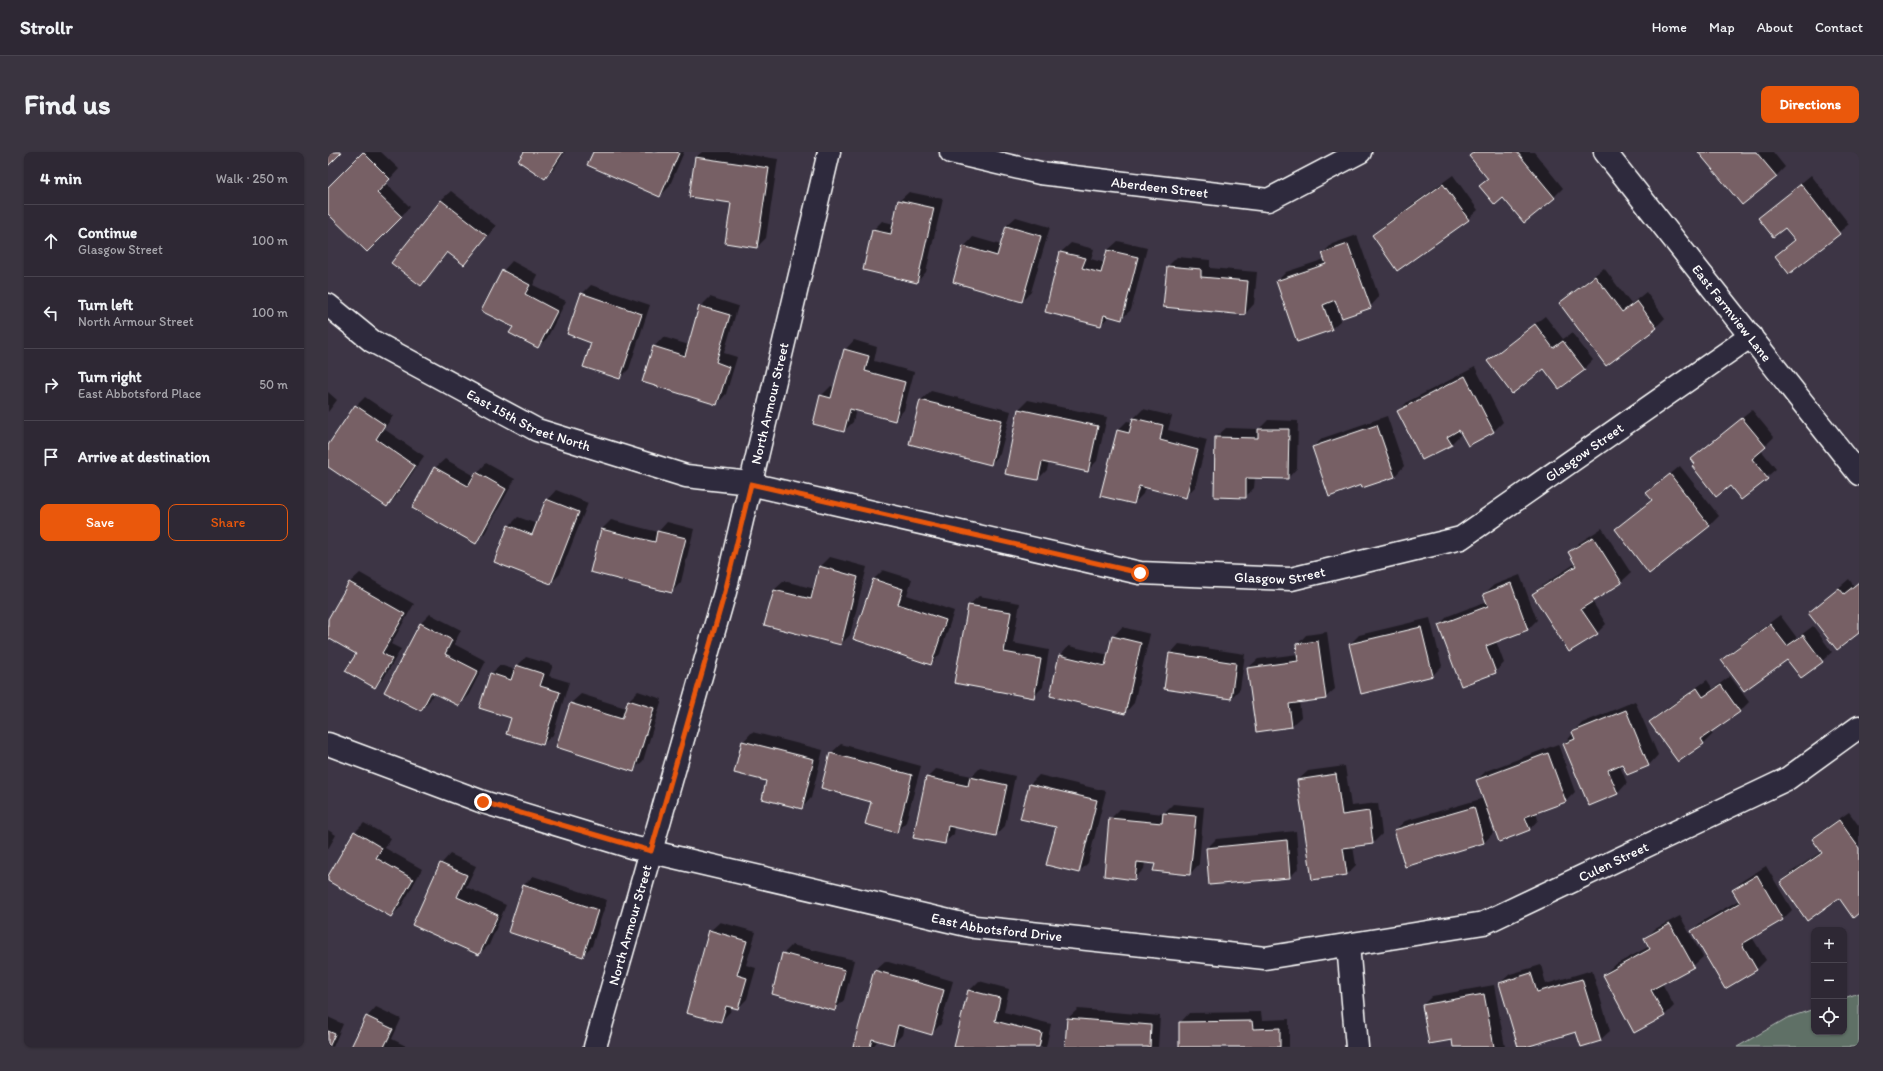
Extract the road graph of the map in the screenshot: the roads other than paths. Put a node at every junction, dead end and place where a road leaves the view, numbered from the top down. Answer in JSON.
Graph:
{"nodes":[{"id":1,"x":829,"y":152,"type":"edge"},
{"id":2,"x":951,"y":152,"type":"edge"},
{"id":3,"x":1360,"y":152,"type":"edge"},
{"id":4,"x":1604,"y":152,"type":"edge"},
{"id":5,"x":328,"y":305,"type":"edge"},
{"id":6,"x":1751,"y":336,"type":"junction"},
{"id":7,"x":1859,"y":474,"type":"edge"},
{"id":8,"x":751,"y":484,"type":"junction"},
{"id":9,"x":1859,"y":727,"type":"edge"},
{"id":10,"x":328,"y":744,"type":"edge"},
{"id":11,"x":651,"y":851,"type":"junction"},
{"id":12,"x":1348,"y":945,"type":"junction"},
{"id":13,"x":595,"y":1047,"type":"edge"},
{"id":14,"x":1357,"y":1047,"type":"edge"}],
"edges":[{"from":1,"to":8,"type":"street","name":"North Armour Street"},
{"from":2,"to":3,"type":"street","name":"Aberdeen Street"},
{"from":4,"to":6,"type":"street","name":"East Farmview Lane"},
{"from":5,"to":8,"type":"street","name":"East 15th Street North"},
{"from":6,"to":7,"type":"street","name":"East Farmview Lane"},
{"from":6,"to":8,"type":"street","name":"Glasgow Street"},
{"from":8,"to":11,"type":"street","name":"North Armour Street"},
{"from":9,"to":12,"type":"street","name":"Culen Street"},
{"from":10,"to":11,"type":"street","name":"East Abbotsford Drive"},
{"from":11,"to":12,"type":"street","name":"East Abbotsford Drive"},
{"from":11,"to":13,"type":"street","name":"North Armour Street"},
{"from":12,"to":14,"type":"street"}]}
